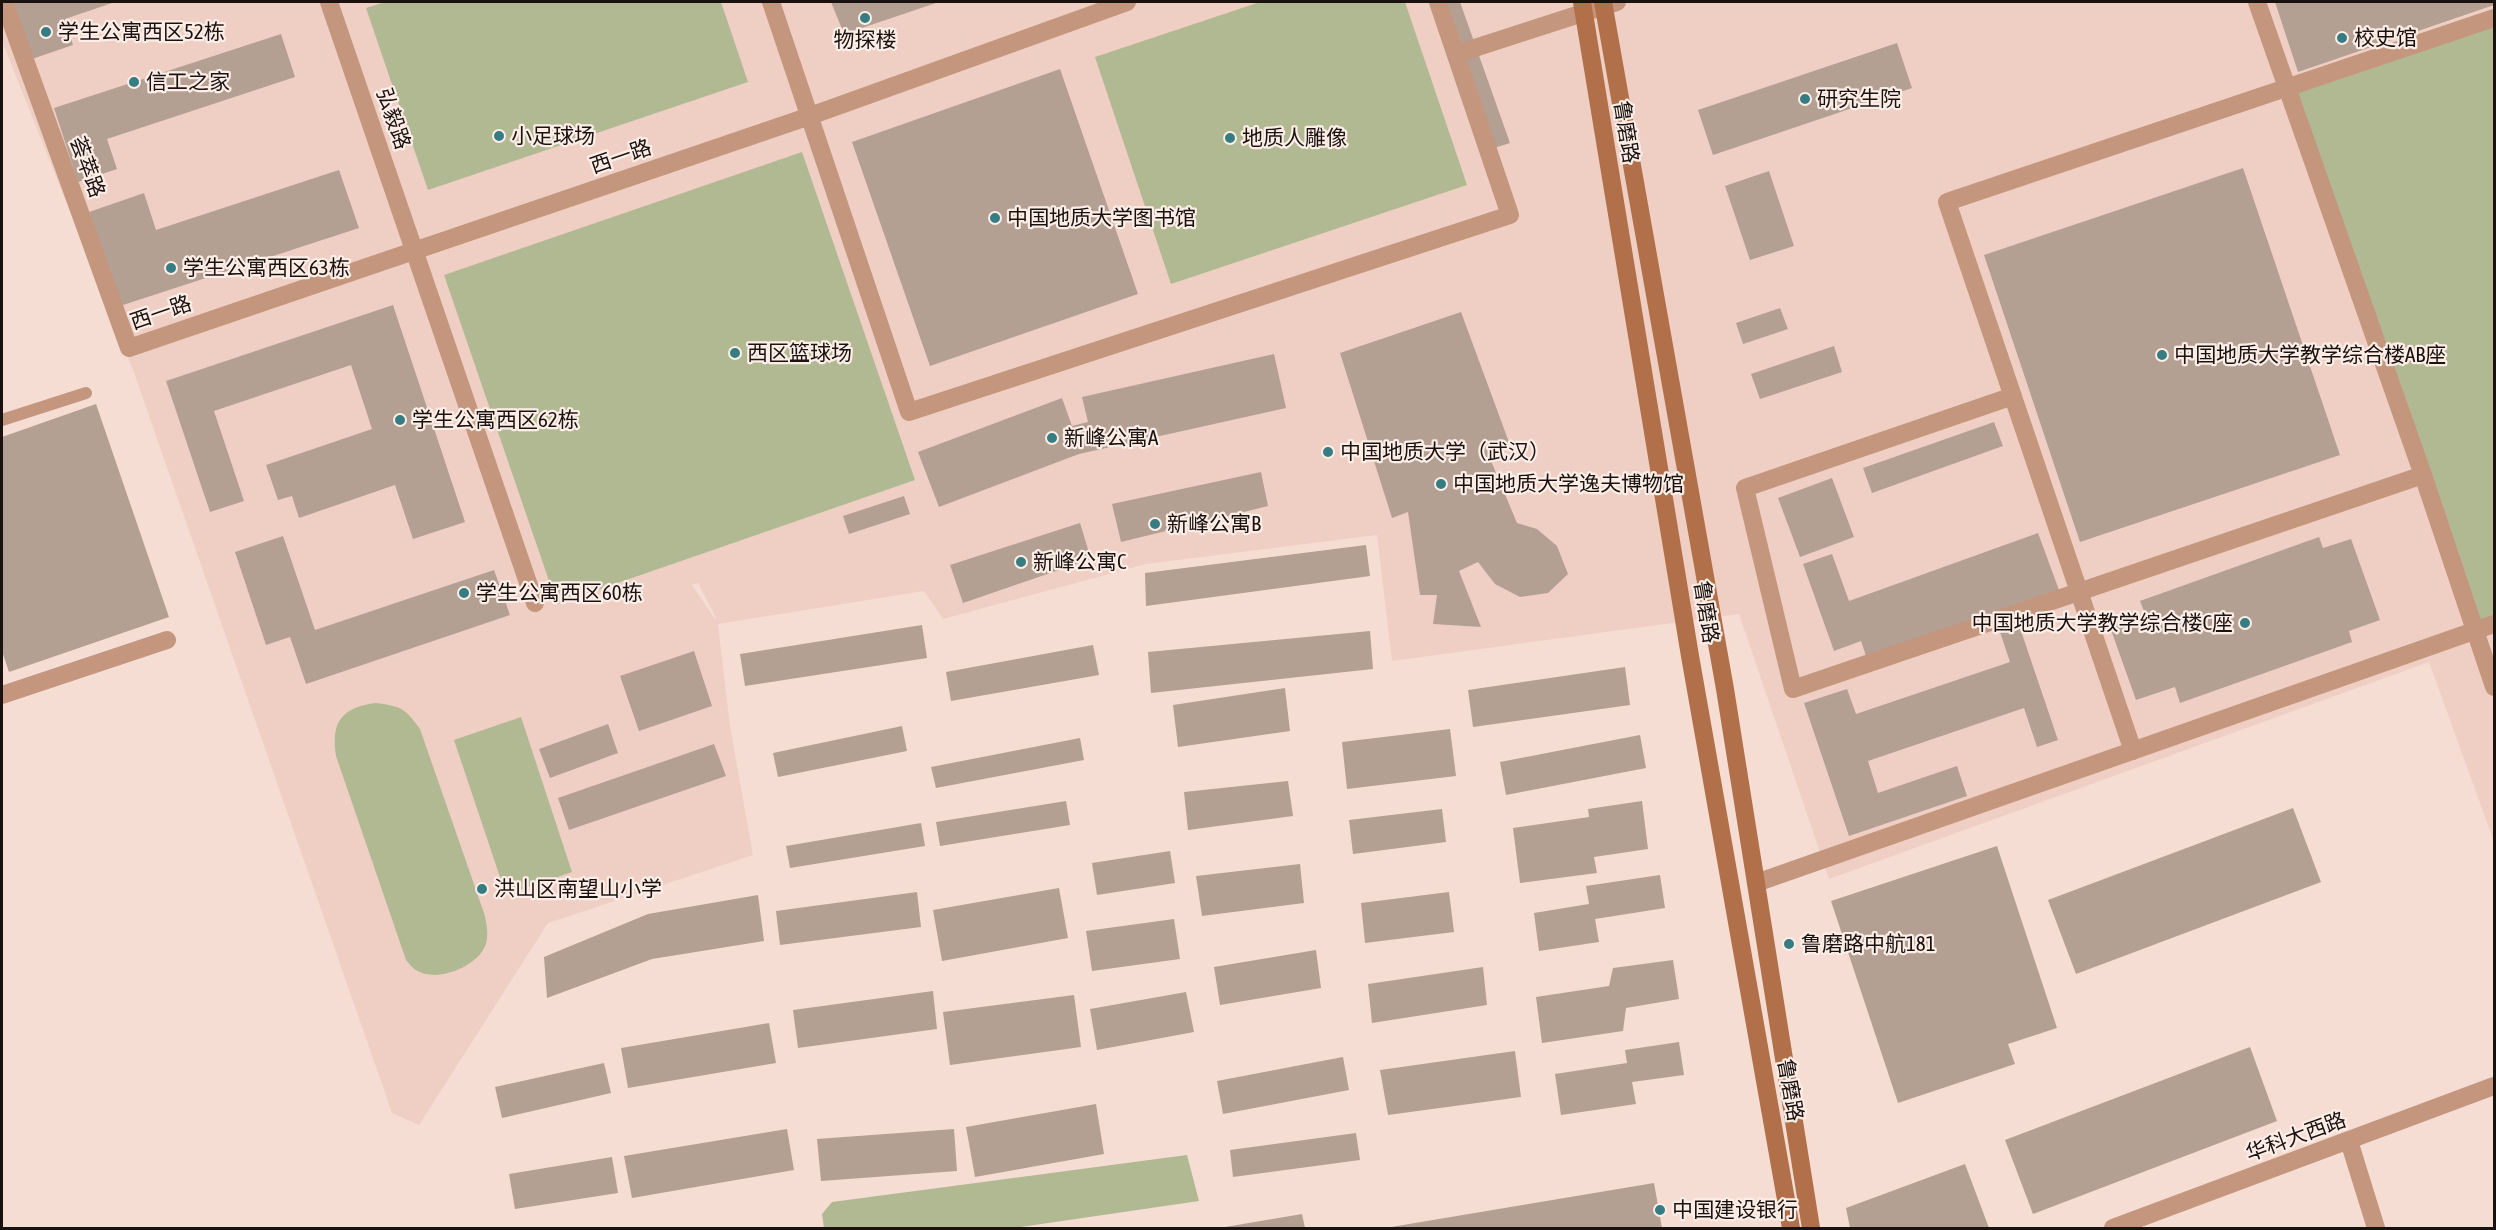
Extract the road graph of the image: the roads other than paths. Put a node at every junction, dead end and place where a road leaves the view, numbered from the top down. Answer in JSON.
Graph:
{"nodes":[{"id":1,"x":4,"y":2,"type":"edge"},
{"id":2,"x":329,"y":2,"type":"edge"},
{"id":3,"x":771,"y":2,"type":"edge"},
{"id":4,"x":1126,"y":2,"type":"edge"},
{"id":5,"x":1438,"y":2,"type":"edge"},
{"id":6,"x":2257,"y":2,"type":"edge"},
{"id":7,"x":1608,"y":3,"type":"edge"},
{"id":8,"x":1583,"y":7,"type":"edge"},
{"id":9,"x":2494,"y":18,"type":"edge"},
{"id":10,"x":1456,"y":54,"type":"junction"},
{"id":11,"x":2288,"y":88,"type":"junction"},
{"id":12,"x":810,"y":116,"type":"junction"},
{"id":13,"x":415,"y":251,"type":"junction"},
{"id":14,"x":129,"y":348,"type":"joint"},
{"id":15,"x":86,"y":393,"type":"dead end"},
{"id":16,"x":2013,"y":396,"type":"junction"},
{"id":17,"x":2,"y":420,"type":"edge"},
{"id":18,"x":2424,"y":475,"type":"junction"},
{"id":19,"x":2078,"y":592,"type":"junction"},
{"id":20,"x":535,"y":603,"type":"dead end"},
{"id":21,"x":2494,"y":624,"type":"edge"},
{"id":22,"x":2475,"y":631,"type":"junction"},
{"id":23,"x":167,"y":640,"type":"dead end"},
{"id":24,"x":2494,"y":687,"type":"edge"},
{"id":25,"x":2,"y":695,"type":"edge"},
{"id":26,"x":2133,"y":751,"type":"junction"},
{"id":27,"x":1756,"y":883,"type":"junction"},
{"id":28,"x":2494,"y":1086,"type":"edge"},
{"id":29,"x":2349,"y":1141,"type":"junction"},
{"id":30,"x":1791,"y":1228,"type":"edge"},
{"id":31,"x":1810,"y":1228,"type":"edge"},
{"id":32,"x":2113,"y":1228,"type":"edge"},
{"id":33,"x":2376,"y":1228,"type":"edge"}],
"edges":[{"from":1,"to":14,"type":"street","name":"荟萃路"},
{"from":2,"to":13,"type":"street","name":"弘毅路"},
{"from":3,"to":12,"type":"street"},
{"from":4,"to":12,"type":"street","name":"西一路"},
{"from":5,"to":10,"type":"street"},
{"from":6,"to":11,"type":"street"},
{"from":7,"to":8,"type":"street"},
{"from":7,"to":27,"type":"main road","name":"鲁磨路"},
{"from":8,"to":10,"type":"street"},
{"from":8,"to":30,"type":"main road","name":"鲁磨路"},
{"from":9,"to":11,"type":"street"},
{"from":10,"to":12,"type":"street"},
{"from":11,"to":16,"type":"street"},
{"from":11,"to":18,"type":"street"},
{"from":12,"to":13,"type":"street","name":"西一路"},
{"from":13,"to":14,"type":"street","name":"西一路"},
{"from":13,"to":20,"type":"street","name":"弘毅路"},
{"from":15,"to":17,"type":"lane"},
{"from":16,"to":19,"type":"street"},
{"from":16,"to":19,"type":"street"},
{"from":18,"to":19,"type":"street"},
{"from":18,"to":22,"type":"street"},
{"from":19,"to":26,"type":"street"},
{"from":21,"to":22,"type":"street"},
{"from":22,"to":24,"type":"street"},
{"from":22,"to":26,"type":"street"},
{"from":23,"to":25,"type":"street"},
{"from":26,"to":27,"type":"street"},
{"from":27,"to":31,"type":"main road","name":"鲁磨路"},
{"from":28,"to":29,"type":"street","name":"华科大西路"},
{"from":29,"to":32,"type":"street","name":"华科大西路"},
{"from":29,"to":33,"type":"street"}]}
